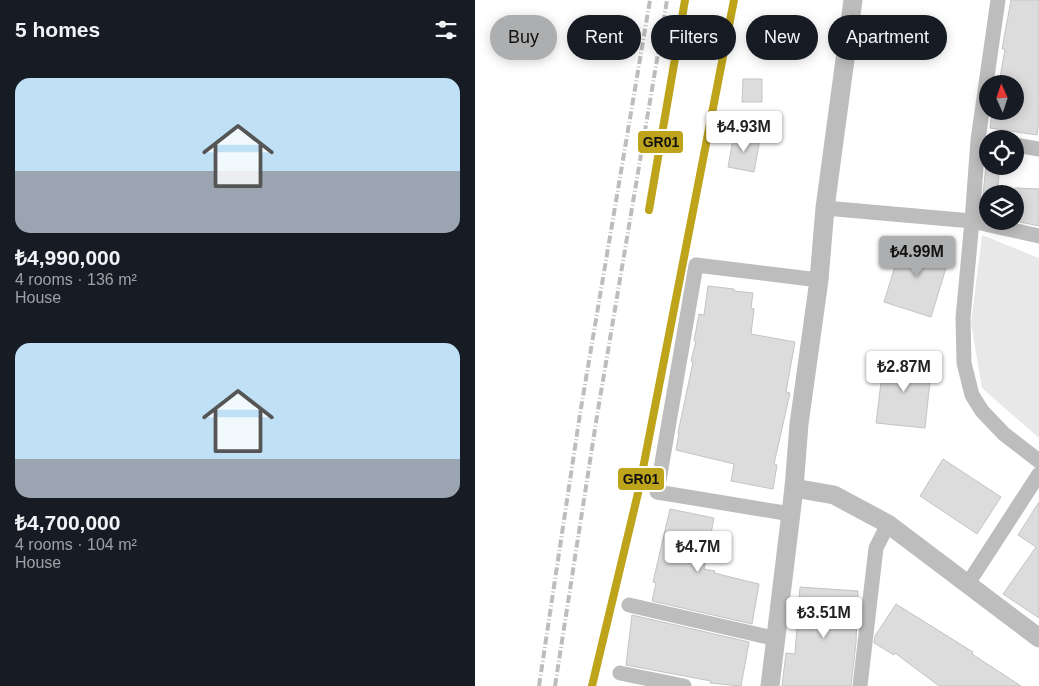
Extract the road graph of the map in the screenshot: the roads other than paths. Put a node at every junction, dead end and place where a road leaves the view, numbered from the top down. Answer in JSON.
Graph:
{"nodes":[{"id":1,"x":853,"y":0,"type":"edge"},
{"id":2,"x":999,"y":0,"type":"edge"},
{"id":3,"x":984,"y":130,"type":"edge"},
{"id":4,"x":1024,"y":146,"type":"edge"},
{"id":5,"x":1039,"y":149,"type":"edge"},
{"id":6,"x":979,"y":173,"type":"edge"},
{"id":7,"x":825,"y":208,"type":"junction"},
{"id":8,"x":973,"y":221,"type":"junction"},
{"id":9,"x":1039,"y":236,"type":"edge"},
{"id":10,"x":819,"y":280,"type":"junction"},
{"id":11,"x":1039,"y":461,"type":"edge"},
{"id":12,"x":1039,"y":474,"type":"edge"},
{"id":13,"x":794,"y":488,"type":"junction"},
{"id":14,"x":791,"y":514,"type":"junction"},
{"id":15,"x":888,"y":524,"type":"junction"},
{"id":16,"x":967,"y":584,"type":"junction"},
{"id":17,"x":629,"y":605,"type":"dead end"},
{"id":18,"x":1039,"y":638,"type":"edge"},
{"id":19,"x":777,"y":639,"type":"junction"},
{"id":20,"x":620,"y":672,"type":"dead end"},
{"id":21,"x":862,"y":685,"type":"edge"},
{"id":22,"x":684,"y":686,"type":"edge"},
{"id":23,"x":770,"y":686,"type":"edge"}],
"edges":[{"from":1,"to":7,"type":"street"},
{"from":2,"to":3,"type":"street"},
{"from":4,"to":5,"type":"street"},
{"from":6,"to":8,"type":"street"},
{"from":7,"to":8,"type":"street"},
{"from":7,"to":10,"type":"street"},
{"from":8,"to":9,"type":"street"},
{"from":8,"to":11,"type":"street"},
{"from":10,"to":13,"type":"street"},
{"from":10,"to":14,"type":"street"},
{"from":12,"to":16,"type":"street"},
{"from":13,"to":14,"type":"street"},
{"from":13,"to":15,"type":"street"},
{"from":14,"to":19,"type":"street"},
{"from":15,"to":16,"type":"street"},
{"from":15,"to":21,"type":"street"},
{"from":16,"to":18,"type":"street"},
{"from":17,"to":19,"type":"street"},
{"from":19,"to":23,"type":"street"},
{"from":20,"to":22,"type":"street"}]}
